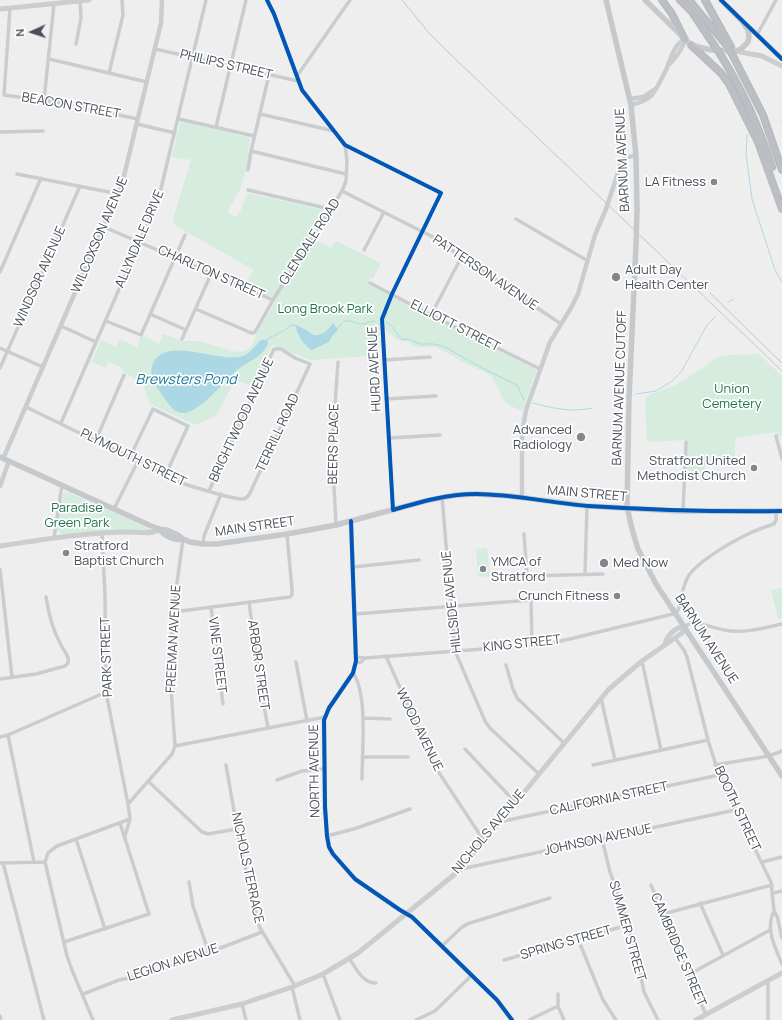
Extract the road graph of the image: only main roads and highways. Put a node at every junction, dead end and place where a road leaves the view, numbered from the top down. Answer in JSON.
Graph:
{"nodes":[{"id":1,"x":90,"y":0,"type":"edge"},
{"id":2,"x":645,"y":0,"type":"edge"},
{"id":3,"x":662,"y":0,"type":"edge"},
{"id":4,"x":680,"y":0,"type":"edge"},
{"id":5,"x":689,"y":0,"type":"edge"},
{"id":6,"x":705,"y":0,"type":"edge"},
{"id":7,"x":80,"y":1,"type":"edge"},
{"id":8,"x":608,"y":1,"type":"edge"},
{"id":9,"x":724,"y":1,"type":"edge"},
{"id":10,"x":57,"y":2,"type":"edge"},
{"id":11,"x":0,"y":9,"type":"edge"},
{"id":12,"x":742,"y":21,"type":"junction"},
{"id":13,"x":685,"y":40,"type":"junction"},
{"id":14,"x":691,"y":45,"type":"junction"},
{"id":15,"x":733,"y":51,"type":"junction"},
{"id":16,"x":782,"y":59,"type":"edge"},
{"id":17,"x":782,"y":66,"type":"edge"},
{"id":18,"x":782,"y":170,"type":"edge"},
{"id":19,"x":782,"y":205,"type":"edge"},
{"id":20,"x":782,"y":209,"type":"edge"},
{"id":21,"x":636,"y":245,"type":"joint"},
{"id":22,"x":4,"y":459,"type":"edge"},
{"id":23,"x":627,"y":507,"type":"junction"},
{"id":24,"x":779,"y":511,"type":"edge"},
{"id":25,"x":159,"y":530,"type":"junction"},
{"id":26,"x":0,"y":546,"type":"edge"},
{"id":27,"x":685,"y":626,"type":"junction"},
{"id":28,"x":665,"y":644,"type":"junction"},
{"id":29,"x":782,"y":776,"type":"edge"},
{"id":30,"x":782,"y":973,"type":"edge"},
{"id":31,"x":181,"y":1019,"type":"edge"},
{"id":32,"x":172,"y":1020,"type":"edge"},
{"id":33,"x":696,"y":1020,"type":"edge"}],
"edges":[{"from":1,"to":7,"type":"main road"},
{"from":2,"to":13,"type":"main road"},
{"from":3,"to":13,"type":"highway"},
{"from":4,"to":19,"type":"highway","bridge":true},
{"from":5,"to":15,"type":"highway"},
{"from":6,"to":15,"type":"highway"},
{"from":7,"to":10,"type":"main road"},
{"from":8,"to":21,"type":"main road","name":"BARNUM AVENUE","bridge":true},
{"from":9,"to":12,"type":"main road"},
{"from":10,"to":11,"type":"main road"},
{"from":12,"to":15,"type":"main road"},
{"from":12,"to":16,"type":"main road"},
{"from":13,"to":14,"type":"main road"},
{"from":14,"to":15,"type":"main road"},
{"from":14,"to":20,"type":"highway"},
{"from":15,"to":17,"type":"main road"},
{"from":15,"to":18,"type":"highway"},
{"from":21,"to":23,"type":"main road","name":"BARNUM AVENUE CUTOFF"},
{"from":22,"to":25,"type":"main road","name":"MAIN STREET"},
{"from":23,"to":24,"type":"main road","name":"MAIN STREET"},
{"from":23,"to":25,"type":"main road","name":"MAIN STREET"},
{"from":23,"to":27,"type":"main road","name":"BARNUM AVENUE"},
{"from":25,"to":26,"type":"main road"},
{"from":27,"to":28,"type":"main road","name":"NICHOLS AVENUE"},
{"from":27,"to":28,"type":"main road","name":"NICHOLS AVENUE"},
{"from":27,"to":29,"type":"main road","name":"BARNUM AVENUE"},
{"from":28,"to":31,"type":"main road","name":"NICHOLS AVENUE"},
{"from":30,"to":33,"type":"main road"},
{"from":31,"to":32,"type":"main road","name":"NICHOLS AVENUE"}]}
